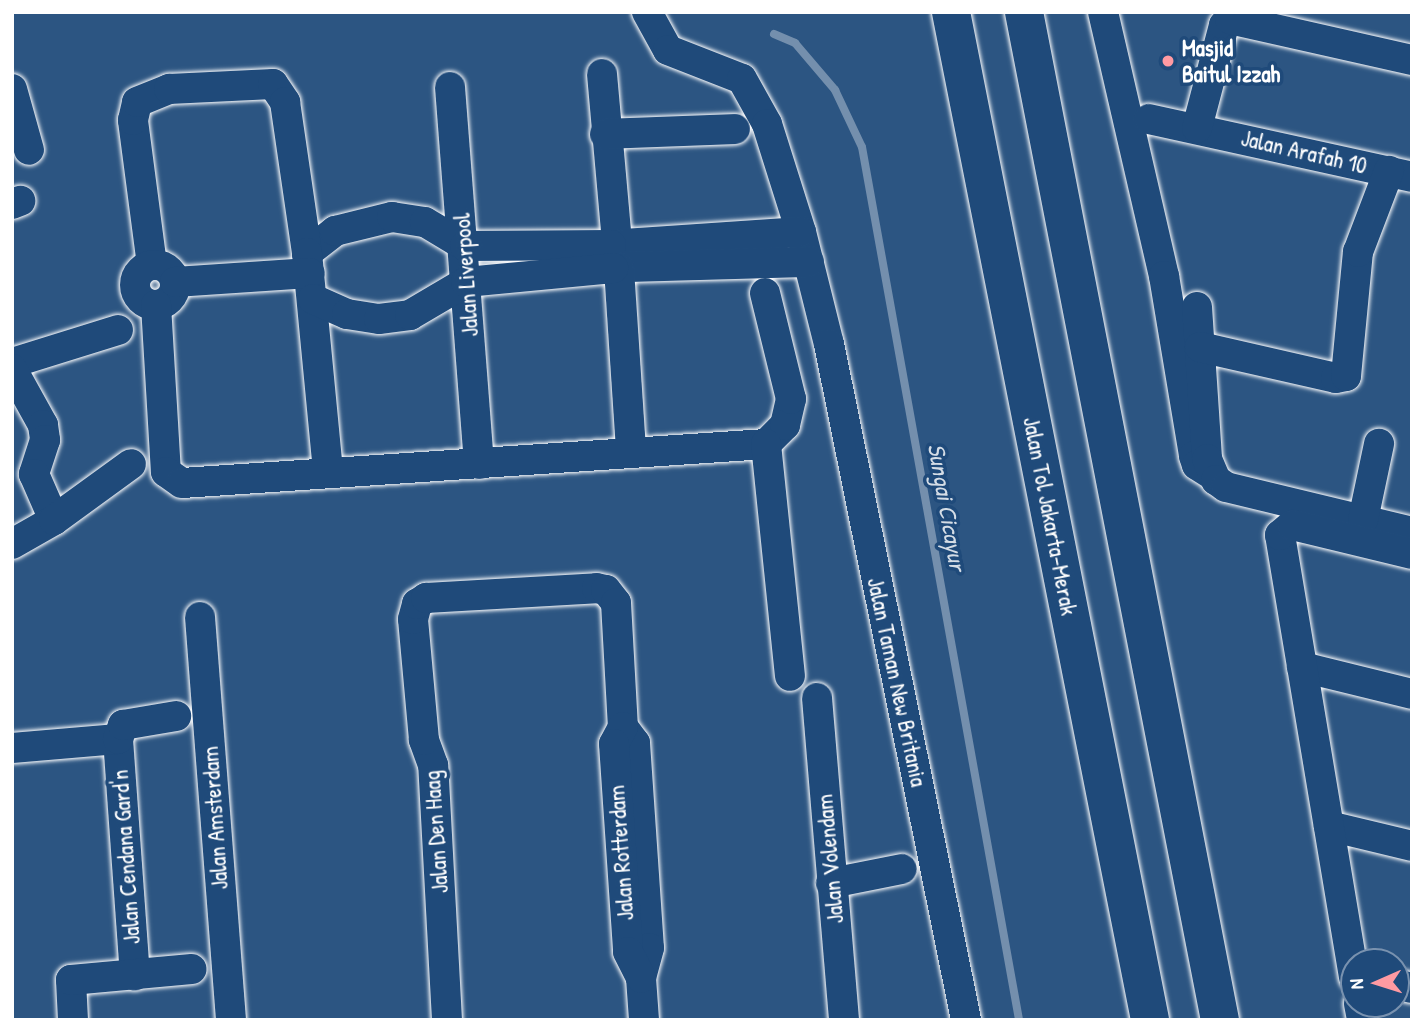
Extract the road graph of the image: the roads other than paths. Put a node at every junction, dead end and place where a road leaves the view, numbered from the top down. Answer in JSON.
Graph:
{"nodes":[{"id":1,"x":647,"y":12,"type":"edge"},
{"id":2,"x":951,"y":12,"type":"edge"},
{"id":3,"x":1024,"y":12,"type":"edge"},
{"id":4,"x":1103,"y":12,"type":"edge"},
{"id":5,"x":1412,"y":60,"type":"edge"},
{"id":6,"x":602,"y":74,"type":"dead end"},
{"id":7,"x":450,"y":87,"type":"dead end"},
{"id":8,"x":12,"y":89,"type":"edge"},
{"id":9,"x":1149,"y":119,"type":"dead end"},
{"id":10,"x":1197,"y":128,"type":"junction"},
{"id":11,"x":735,"y":129,"type":"dead end"},
{"id":12,"x":605,"y":134,"type":"junction"},
{"id":13,"x":29,"y":150,"type":"dead end"},
{"id":14,"x":1400,"y":174,"type":"edge"},
{"id":15,"x":801,"y":232,"type":"junction"},
{"id":16,"x":465,"y":246,"type":"junction"},
{"id":17,"x":618,"y":256,"type":"junction"},
{"id":18,"x":809,"y":262,"type":"junction"},
{"id":19,"x":163,"y":274,"type":"junction"},
{"id":20,"x":310,"y":275,"type":"junction"},
{"id":21,"x":466,"y":282,"type":"junction"},
{"id":22,"x":765,"y":293,"type":"dead end"},
{"id":23,"x":1197,"y":307,"type":"dead end"},
{"id":24,"x":118,"y":330,"type":"dead end"},
{"id":25,"x":1200,"y":347,"type":"junction"},
{"id":26,"x":12,"y":363,"type":"edge"},
{"id":27,"x":12,"y":369,"type":"edge"},
{"id":28,"x":766,"y":444,"type":"junction"},
{"id":29,"x":1378,"y":444,"type":"dead end"},
{"id":30,"x":631,"y":450,"type":"junction"},
{"id":31,"x":131,"y":464,"type":"dead end"},
{"id":32,"x":479,"y":464,"type":"junction"},
{"id":33,"x":328,"y":472,"type":"junction"},
{"id":34,"x":1210,"y":473,"type":"junction"},
{"id":35,"x":54,"y":520,"type":"junction"},
{"id":36,"x":1363,"y":520,"type":"junction"},
{"id":37,"x":1412,"y":532,"type":"edge"},
{"id":38,"x":12,"y":544,"type":"edge"},
{"id":39,"x":1412,"y":554,"type":"edge"},
{"id":40,"x":611,"y":595,"type":"joint"},
{"id":41,"x":200,"y":617,"type":"dead end"},
{"id":42,"x":1302,"y":667,"type":"junction"},
{"id":43,"x":790,"y":676,"type":"dead end"},
{"id":44,"x":1412,"y":694,"type":"edge"},
{"id":45,"x":817,"y":698,"type":"dead end"},
{"id":46,"x":176,"y":716,"type":"dead end"},
{"id":47,"x":118,"y":739,"type":"junction"},
{"id":48,"x":12,"y":748,"type":"edge"},
{"id":49,"x":1329,"y":826,"type":"junction"},
{"id":50,"x":1412,"y":846,"type":"edge"},
{"id":51,"x":902,"y":869,"type":"dead end"},
{"id":52,"x":831,"y":883,"type":"junction"},
{"id":53,"x":1134,"y":941,"type":"junction"},
{"id":54,"x":1349,"y":948,"type":"edge"},
{"id":55,"x":191,"y":969,"type":"dead end"},
{"id":56,"x":135,"y":975,"type":"junction"},
{"id":57,"x":73,"y":1020,"type":"edge"},
{"id":58,"x":230,"y":1020,"type":"edge"},
{"id":59,"x":447,"y":1020,"type":"edge"},
{"id":60,"x":644,"y":1020,"type":"edge"},
{"id":61,"x":845,"y":1020,"type":"edge"},
{"id":62,"x":966,"y":1020,"type":"edge"},
{"id":63,"x":1141,"y":1020,"type":"edge"},
{"id":64,"x":1150,"y":1020,"type":"edge"},
{"id":65,"x":1220,"y":1020,"type":"edge"}],
"edges":[{"from":1,"to":15,"type":"street","name":"Jalan Taman New Britania"},
{"from":2,"to":53,"type":"highway","name":"Jalan Tol Jakarta–Merak"},
{"from":3,"to":65,"type":"highway"},
{"from":4,"to":34,"type":"street"},
{"from":5,"to":10,"type":"street"},
{"from":6,"to":12,"type":"street"},
{"from":7,"to":16,"type":"street","name":"Jalan Liverpool"},
{"from":8,"to":13,"type":"street"},
{"from":9,"to":10,"type":"street","name":"Jalan Arafah 10"},
{"from":10,"to":14,"type":"street","name":"Jalan Arafah 10"},
{"from":11,"to":12,"type":"street"},
{"from":12,"to":17,"type":"street"},
{"from":14,"to":25,"type":"street"},
{"from":15,"to":17,"type":"street"},
{"from":15,"to":18,"type":"street","name":"Jalan Taman New Britania"},
{"from":16,"to":17,"type":"street"},
{"from":16,"to":20,"type":"street"},
{"from":16,"to":21,"type":"street","name":"Jalan Liverpool"},
{"from":17,"to":18,"type":"street"},
{"from":17,"to":21,"type":"street"},
{"from":17,"to":30,"type":"street"},
{"from":18,"to":62,"type":"street","name":"Jalan Taman New Britania"},
{"from":19,"to":20,"type":"street"},
{"from":19,"to":20,"type":"street"},
{"from":19,"to":33,"type":"street"},
{"from":20,"to":21,"type":"street"},
{"from":20,"to":33,"type":"street"},
{"from":21,"to":32,"type":"street","name":"Jalan Liverpool"},
{"from":22,"to":28,"type":"street"},
{"from":23,"to":25,"type":"street"},
{"from":24,"to":26,"type":"street"},
{"from":25,"to":34,"type":"street"},
{"from":27,"to":35,"type":"street"},
{"from":28,"to":30,"type":"street"},
{"from":28,"to":43,"type":"street"},
{"from":29,"to":36,"type":"street"},
{"from":30,"to":32,"type":"street"},
{"from":31,"to":35,"type":"street"},
{"from":32,"to":33,"type":"street"},
{"from":34,"to":36,"type":"street"},
{"from":35,"to":38,"type":"street"},
{"from":36,"to":37,"type":"street"},
{"from":39,"to":42,"type":"street"},
{"from":40,"to":59,"type":"street","name":"Jalan Den Haag"},
{"from":40,"to":60,"type":"street","name":"Jalan Rotterdam"},
{"from":41,"to":58,"type":"street","name":"Jalan Amsterdam"},
{"from":42,"to":44,"type":"street"},
{"from":42,"to":49,"type":"street"},
{"from":45,"to":52,"type":"street","name":"Jalan Volendam"},
{"from":46,"to":47,"type":"street","name":"Jalan Cendana Gard'n"},
{"from":47,"to":48,"type":"street","name":"Jalan Cendana Gard'n"},
{"from":47,"to":56,"type":"street","name":"Jalan Cendana Gard'n"},
{"from":49,"to":50,"type":"street"},
{"from":49,"to":54,"type":"street"},
{"from":51,"to":52,"type":"street"},
{"from":52,"to":61,"type":"street","name":"Jalan Volendam"},
{"from":53,"to":63,"type":"highway"},
{"from":53,"to":64,"type":"highway","name":"Jalan Tol Jakarta–Merak"},
{"from":55,"to":56,"type":"street","name":"Jalan Cendana Gard'n"},
{"from":56,"to":57,"type":"street","name":"Jalan Cendana Gard'n"}]}
